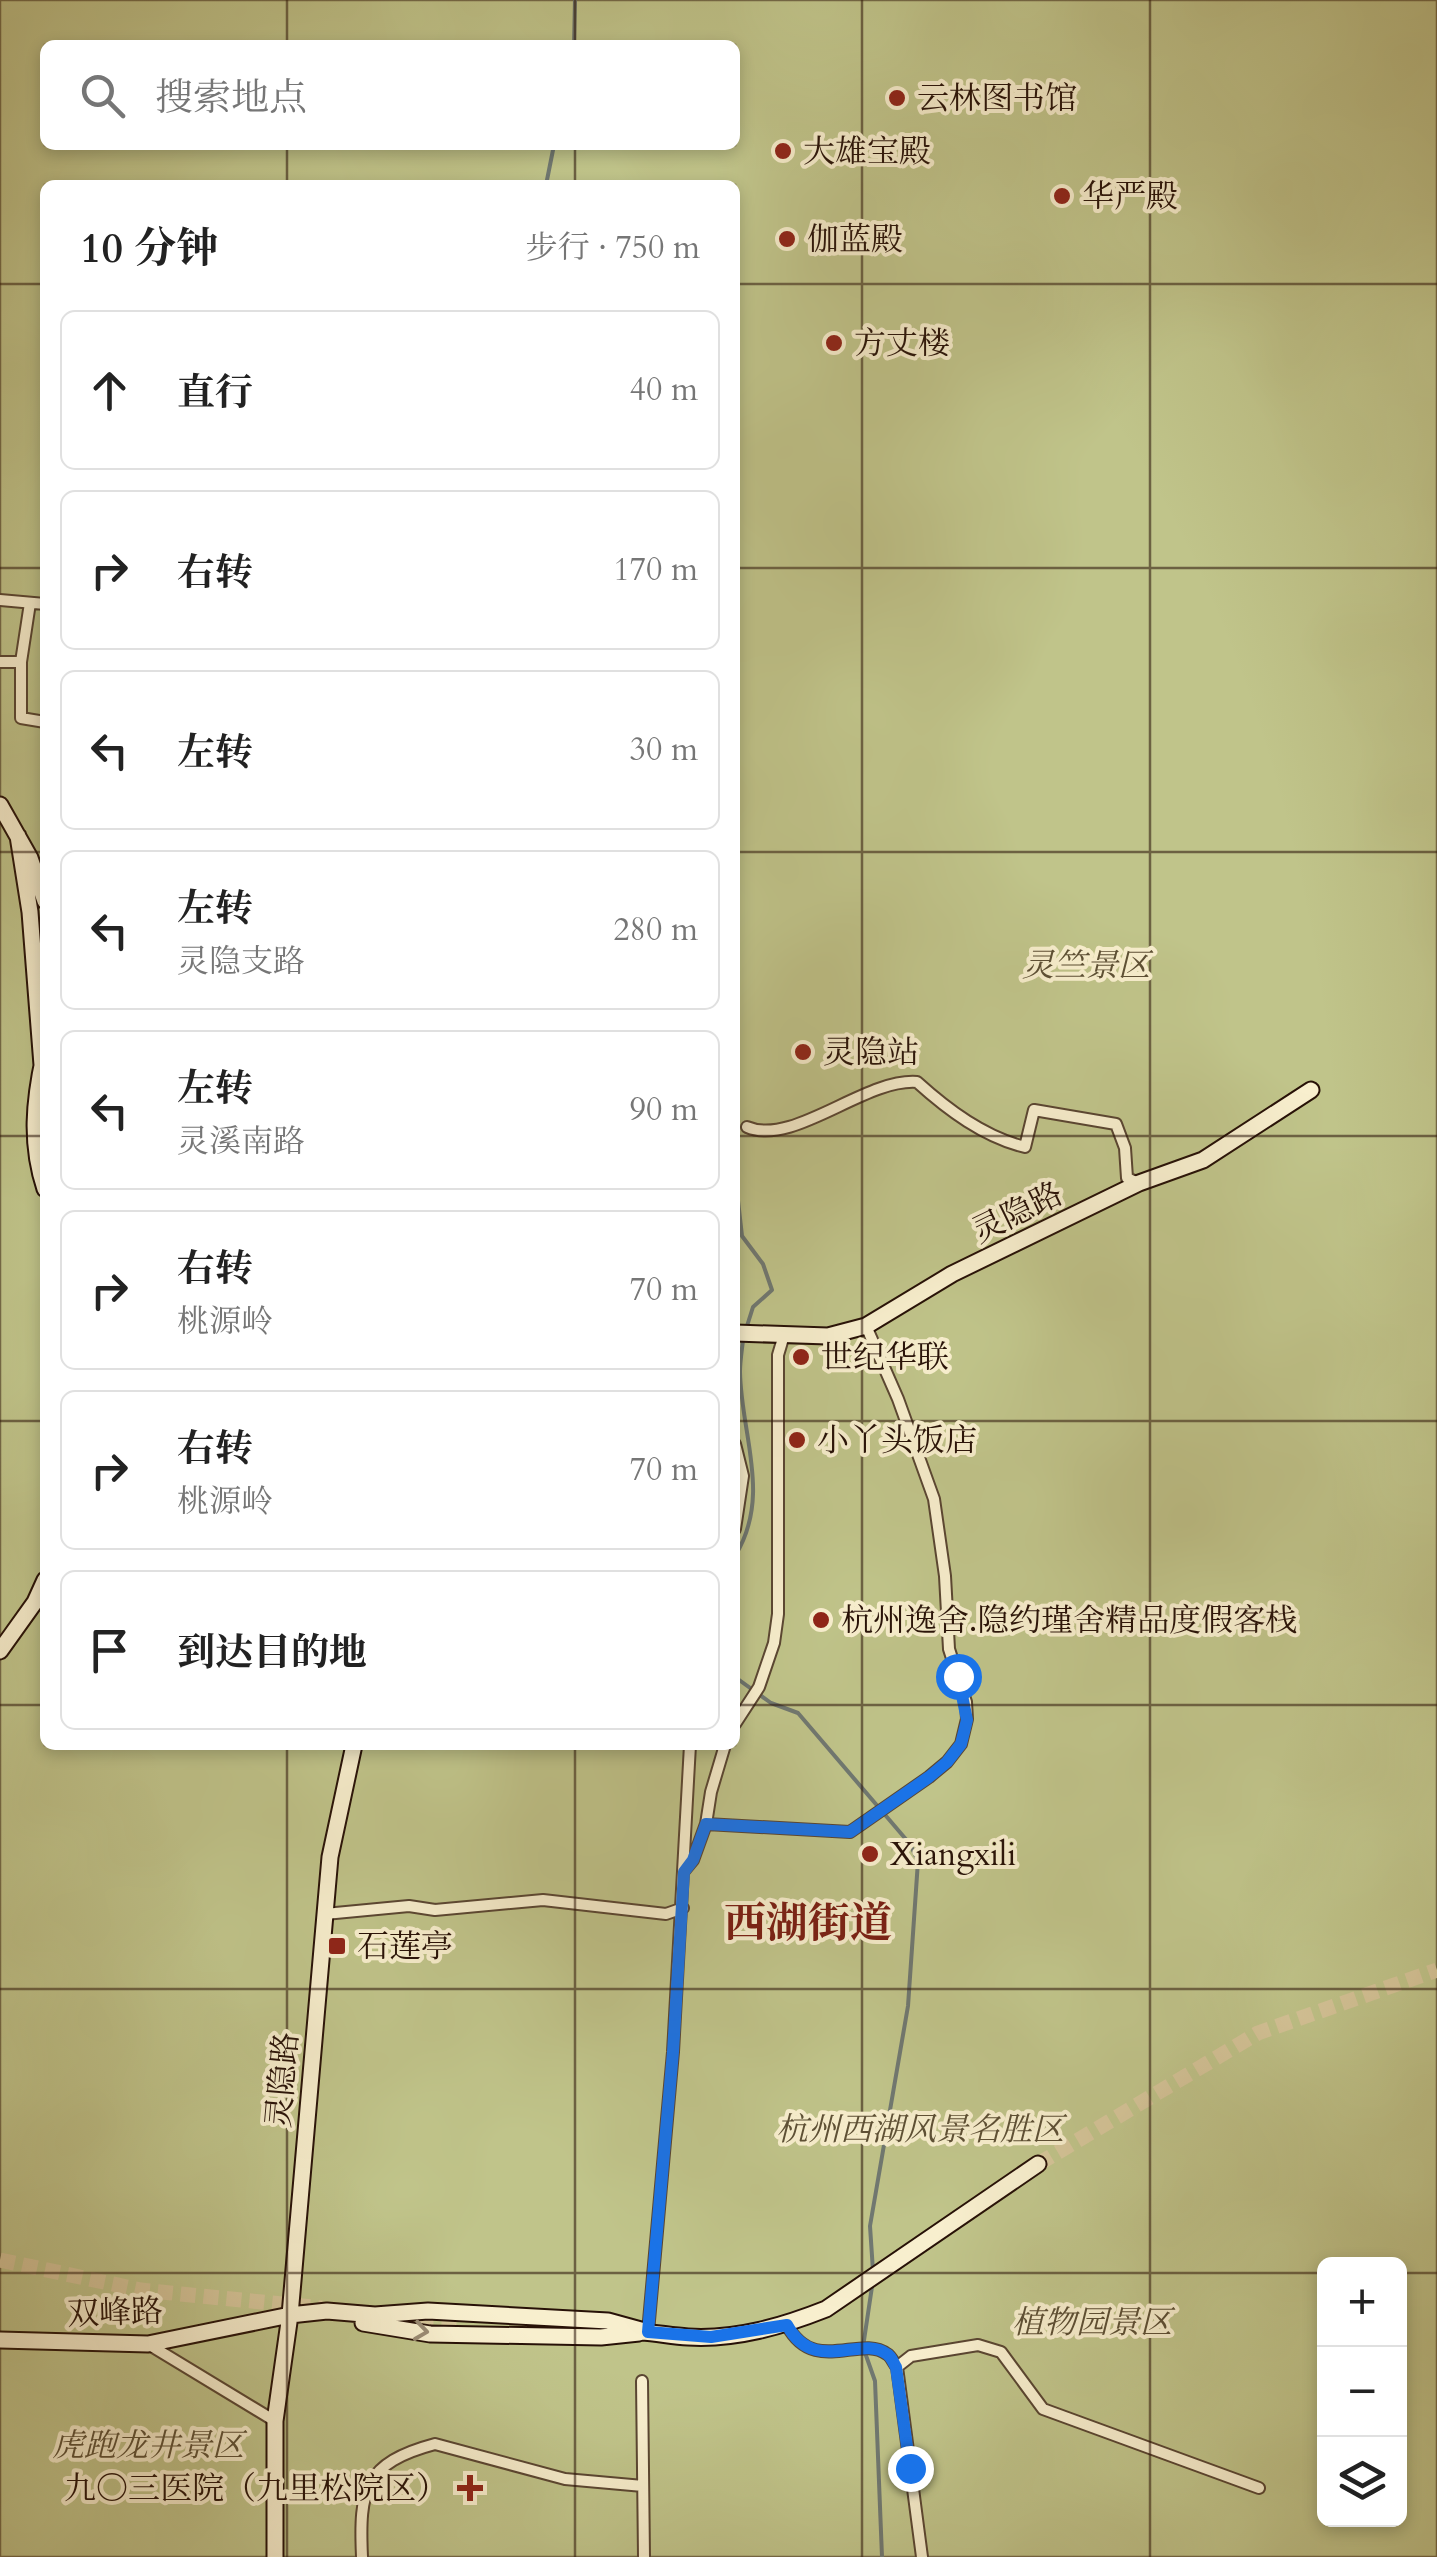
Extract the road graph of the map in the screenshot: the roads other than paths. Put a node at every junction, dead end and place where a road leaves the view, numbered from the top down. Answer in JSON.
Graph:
{"nodes":[{"id":1,"x":0,"y":600,"type":"edge"},
{"id":2,"x":30,"y":603,"type":"junction"},
{"id":3,"x":40,"y":604,"type":"edge"},
{"id":4,"x":0,"y":662,"type":"edge"},
{"id":5,"x":21,"y":662,"type":"junction"},
{"id":6,"x":40,"y":721,"type":"edge"},
{"id":7,"x":0,"y":806,"type":"edge"},
{"id":8,"x":18,"y":836,"type":"junction"},
{"id":9,"x":40,"y":887,"type":"edge"},
{"id":10,"x":40,"y":1021,"type":"edge"},
{"id":11,"x":40,"y":1080,"type":"edge"},
{"id":12,"x":1311,"y":1090,"type":"dead end"},
{"id":13,"x":747,"y":1127,"type":"dead end"},
{"id":14,"x":40,"y":1175,"type":"edge"},
{"id":15,"x":1139,"y":1182,"type":"junction"},
{"id":16,"x":866,"y":1326,"type":"junction"},
{"id":17,"x":740,"y":1333,"type":"edge"},
{"id":18,"x":784,"y":1335,"type":"junction"},
{"id":19,"x":740,"y":1464,"type":"edge"},
{"id":20,"x":740,"y":1496,"type":"edge"},
{"id":21,"x":40,"y":1591,"type":"edge"},
{"id":22,"x":0,"y":1650,"type":"edge"},
{"id":23,"x":740,"y":1717,"type":"edge"},
{"id":24,"x":353,"y":1750,"type":"edge"},
{"id":25,"x":690,"y":1750,"type":"edge"},
{"id":26,"x":724,"y":1750,"type":"edge"},
{"id":27,"x":706,"y":1824,"type":"junction"},
{"id":28,"x":684,"y":1872,"type":"junction"},
{"id":29,"x":683,"y":1908,"type":"junction"},
{"id":30,"x":325,"y":1914,"type":"junction"},
{"id":31,"x":1038,"y":2164,"type":"tunnel mouth"},
{"id":32,"x":290,"y":2315,"type":"junction"},
{"id":33,"x":463,"y":2322,"type":"tunnel mouth"},
{"id":34,"x":787,"y":2325,"type":"junction"},
{"id":35,"x":648,"y":2332,"type":"junction"},
{"id":36,"x":0,"y":2340,"type":"edge"},
{"id":37,"x":148,"y":2344,"type":"junction"},
{"id":38,"x":896,"y":2367,"type":"junction"},
{"id":39,"x":642,"y":2381,"type":"dead end"},
{"id":40,"x":275,"y":2421,"type":"junction"},
{"id":41,"x":644,"y":2486,"type":"junction"},
{"id":42,"x":1259,"y":2488,"type":"dead end"},
{"id":43,"x":276,"y":2557,"type":"edge"},
{"id":44,"x":362,"y":2557,"type":"edge"},
{"id":45,"x":644,"y":2557,"type":"edge"},
{"id":46,"x":922,"y":2557,"type":"edge"}],
"edges":[{"from":1,"to":2,"type":"street"},
{"from":2,"to":3,"type":"street"},
{"from":2,"to":5,"type":"street"},
{"from":4,"to":5,"type":"street"},
{"from":5,"to":6,"type":"street"},
{"from":7,"to":8,"type":"main road"},
{"from":8,"to":9,"type":"main road"},
{"from":8,"to":10,"type":"main road"},
{"from":11,"to":14,"type":"main road"},
{"from":12,"to":15,"type":"main road","name":"灵隐路"},
{"from":13,"to":15,"type":"street"},
{"from":15,"to":16,"type":"main road","name":"灵隐路"},
{"from":16,"to":18,"type":"main road","name":"灵隐路"},
{"from":16,"to":27,"type":"street"},
{"from":17,"to":18,"type":"main road","name":"灵隐路"},
{"from":18,"to":23,"type":"street"},
{"from":19,"to":20,"type":"street"},
{"from":21,"to":22,"type":"main road"},
{"from":24,"to":30,"type":"main road","name":"灵隐路"},
{"from":25,"to":28,"type":"street"},
{"from":26,"to":27,"type":"street"},
{"from":27,"to":28,"type":"street"},
{"from":28,"to":29,"type":"street"},
{"from":29,"to":30,"type":"street"},
{"from":29,"to":35,"type":"street"},
{"from":30,"to":32,"type":"main road","name":"灵隐路"},
{"from":31,"to":34,"type":"main road"},
{"from":32,"to":35,"type":"main road","name":"双峰路"},
{"from":32,"to":37,"type":"main road","name":"双峰路"},
{"from":32,"to":40,"type":"main road","name":"灵隐路"},
{"from":33,"to":35,"type":"main road"},
{"from":34,"to":35,"type":"main road"},
{"from":34,"to":38,"type":"street"},
{"from":36,"to":37,"type":"main road","name":"双峰路"},
{"from":37,"to":40,"type":"street"},
{"from":38,"to":42,"type":"street"},
{"from":38,"to":46,"type":"street"},
{"from":39,"to":41,"type":"street"},
{"from":40,"to":43,"type":"main road","name":"灵隐路"},
{"from":41,"to":44,"type":"street"},
{"from":41,"to":45,"type":"street"}]}
